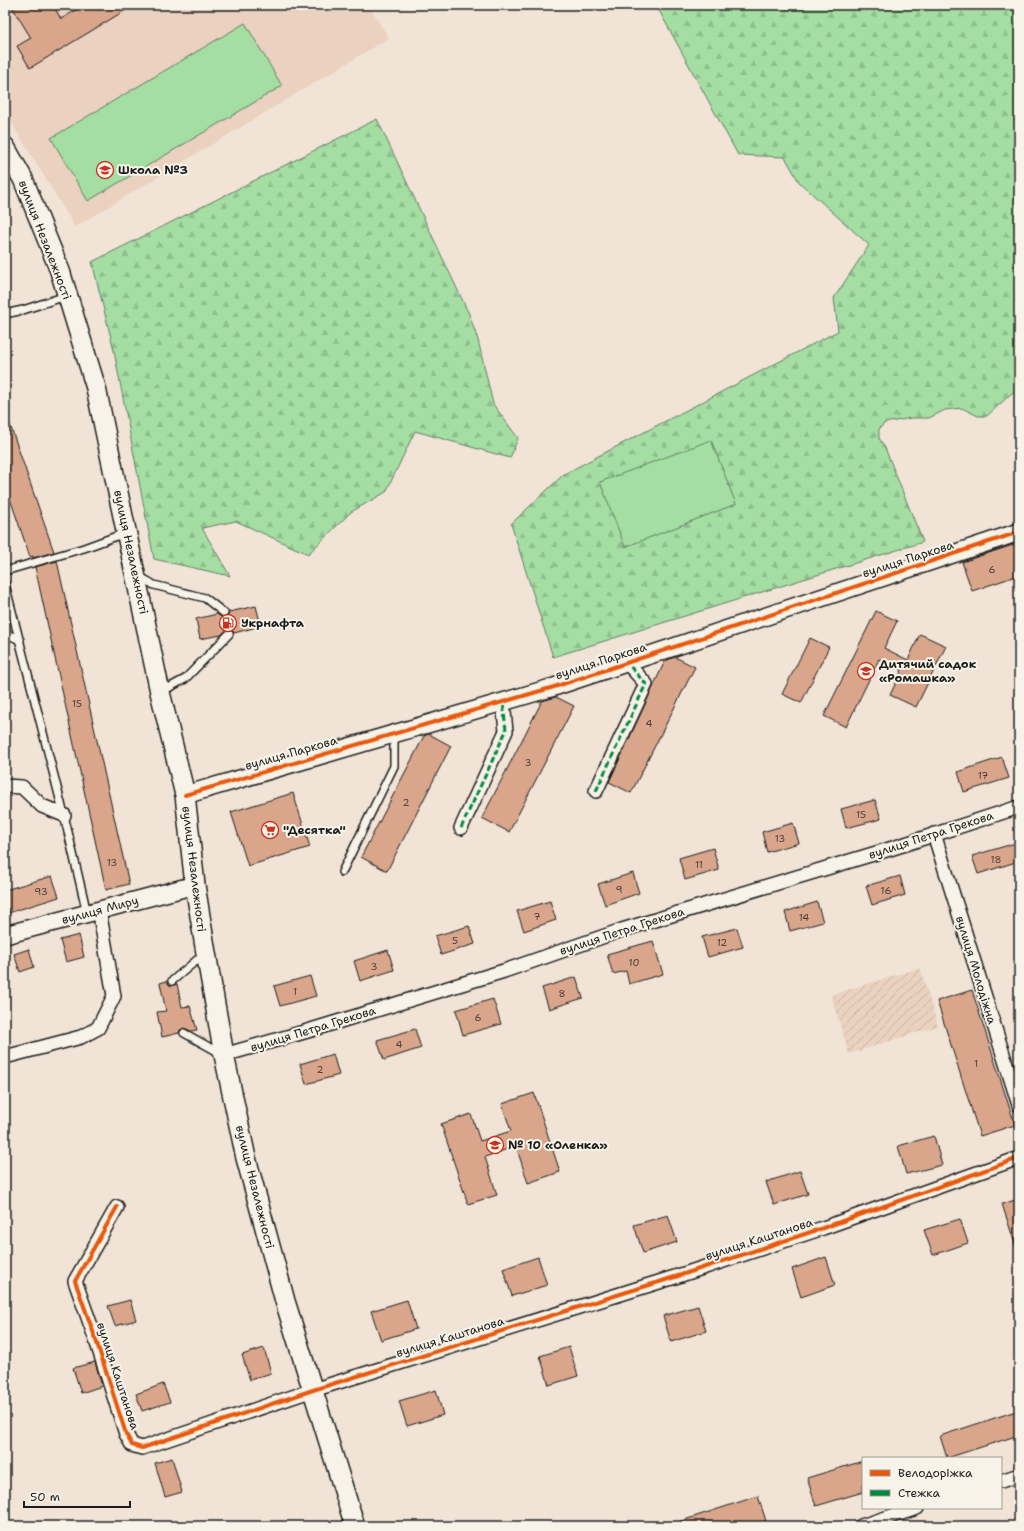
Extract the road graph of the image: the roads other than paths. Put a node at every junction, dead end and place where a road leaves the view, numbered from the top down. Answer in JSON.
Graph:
{"nodes":[{"id":1,"x":5,"y":147,"type":"edge"},
{"id":2,"x":67,"y":296,"type":"junction"},
{"id":3,"x":5,"y":314,"type":"edge"},
{"id":4,"x":1019,"y":532,"type":"edge"},
{"id":5,"x":127,"y":533,"type":"junction"},
{"id":6,"x":5,"y":571,"type":"edge"},
{"id":7,"x":135,"y":574,"type":"junction"},
{"id":8,"x":5,"y":584,"type":"edge"},
{"id":9,"x":224,"y":613,"type":"dead end"},
{"id":10,"x":5,"y":633,"type":"edge"},
{"id":11,"x":229,"y":634,"type":"dead end"},
{"id":12,"x":20,"y":640,"type":"junction"},
{"id":13,"x":627,"y":663,"type":"junction"},
{"id":14,"x":160,"y":692,"type":"junction"},
{"id":15,"x":503,"y":702,"type":"junction"},
{"id":16,"x":394,"y":733,"type":"junction"},
{"id":17,"x":5,"y":786,"type":"edge"},
{"id":18,"x":596,"y":791,"type":"dead end"},
{"id":19,"x":185,"y":795,"type":"junction"},
{"id":20,"x":1019,"y":807,"type":"edge"},
{"id":21,"x":64,"y":815,"type":"junction"},
{"id":22,"x":461,"y":828,"type":"dead end"},
{"id":23,"x":934,"y":834,"type":"junction"},
{"id":24,"x":342,"y":872,"type":"dead end"},
{"id":25,"x":194,"y":885,"type":"junction"},
{"id":26,"x":93,"y":912,"type":"junction"},
{"id":27,"x":5,"y":935,"type":"edge"},
{"id":28,"x":206,"y":953,"type":"junction"},
{"id":29,"x":172,"y":980,"type":"dead end"},
{"id":30,"x":184,"y":1032,"type":"dead end"},
{"id":31,"x":224,"y":1055,"type":"junction"},
{"id":32,"x":5,"y":1057,"type":"edge"},
{"id":33,"x":1019,"y":1105,"type":"edge"},
{"id":34,"x":1019,"y":1158,"type":"edge"},
{"id":35,"x":117,"y":1207,"type":"dead end"},
{"id":36,"x":313,"y":1390,"type":"junction"},
{"id":37,"x":1019,"y":1475,"type":"edge"},
{"id":38,"x":1002,"y":1481,"type":"edge"},
{"id":39,"x":914,"y":1509,"type":"edge"},
{"id":40,"x":355,"y":1526,"type":"edge"},
{"id":41,"x":861,"y":1526,"type":"edge"}],
"edges":[{"from":1,"to":2,"type":"main road","name":"вулиця Незалежності"},
{"from":2,"to":3,"type":"lane"},
{"from":2,"to":5,"type":"main road","name":"вулиця Незалежності"},
{"from":4,"to":13,"type":"street","name":"вулиця Паркова"},
{"from":5,"to":6,"type":"lane"},
{"from":5,"to":7,"type":"main road","name":"вулиця Незалежності"},
{"from":7,"to":9,"type":"lane"},
{"from":7,"to":14,"type":"main road","name":"вулиця Незалежності"},
{"from":8,"to":12,"type":"lane"},
{"from":10,"to":12,"type":"lane"},
{"from":11,"to":14,"type":"lane"},
{"from":12,"to":21,"type":"lane"},
{"from":13,"to":15,"type":"street","name":"вулиця Паркова"},
{"from":13,"to":18,"type":"street"},
{"from":14,"to":19,"type":"main road","name":"вулиця Незалежності"},
{"from":15,"to":16,"type":"street","name":"вулиця Паркова"},
{"from":15,"to":22,"type":"street"},
{"from":16,"to":19,"type":"street","name":"вулиця Паркова"},
{"from":16,"to":24,"type":"lane"},
{"from":17,"to":21,"type":"street"},
{"from":19,"to":25,"type":"main road","name":"вулиця Незалежності"},
{"from":20,"to":23,"type":"street","name":"вулиця Петра Грекова"},
{"from":21,"to":26,"type":"lane"},
{"from":23,"to":31,"type":"street","name":"вулиця Петра Грекова"},
{"from":23,"to":33,"type":"street","name":"вулиця Молодіжна"},
{"from":25,"to":26,"type":"street","name":"вулиця Миру"},
{"from":25,"to":28,"type":"main road","name":"вулиця Незалежності"},
{"from":26,"to":27,"type":"street","name":"вулиця Миру"},
{"from":26,"to":32,"type":"street"},
{"from":28,"to":29,"type":"lane"},
{"from":28,"to":31,"type":"main road","name":"вулиця Незалежності"},
{"from":30,"to":31,"type":"lane"},
{"from":31,"to":36,"type":"main road","name":"вулиця Незалежності"},
{"from":34,"to":36,"type":"street","name":"вулиця Каштанова"},
{"from":35,"to":36,"type":"street","name":"вулиця Каштанова"},
{"from":36,"to":40,"type":"main road","name":"вулиця Незалежності"},
{"from":37,"to":38,"type":"street"},
{"from":39,"to":41,"type":"street"}]}
